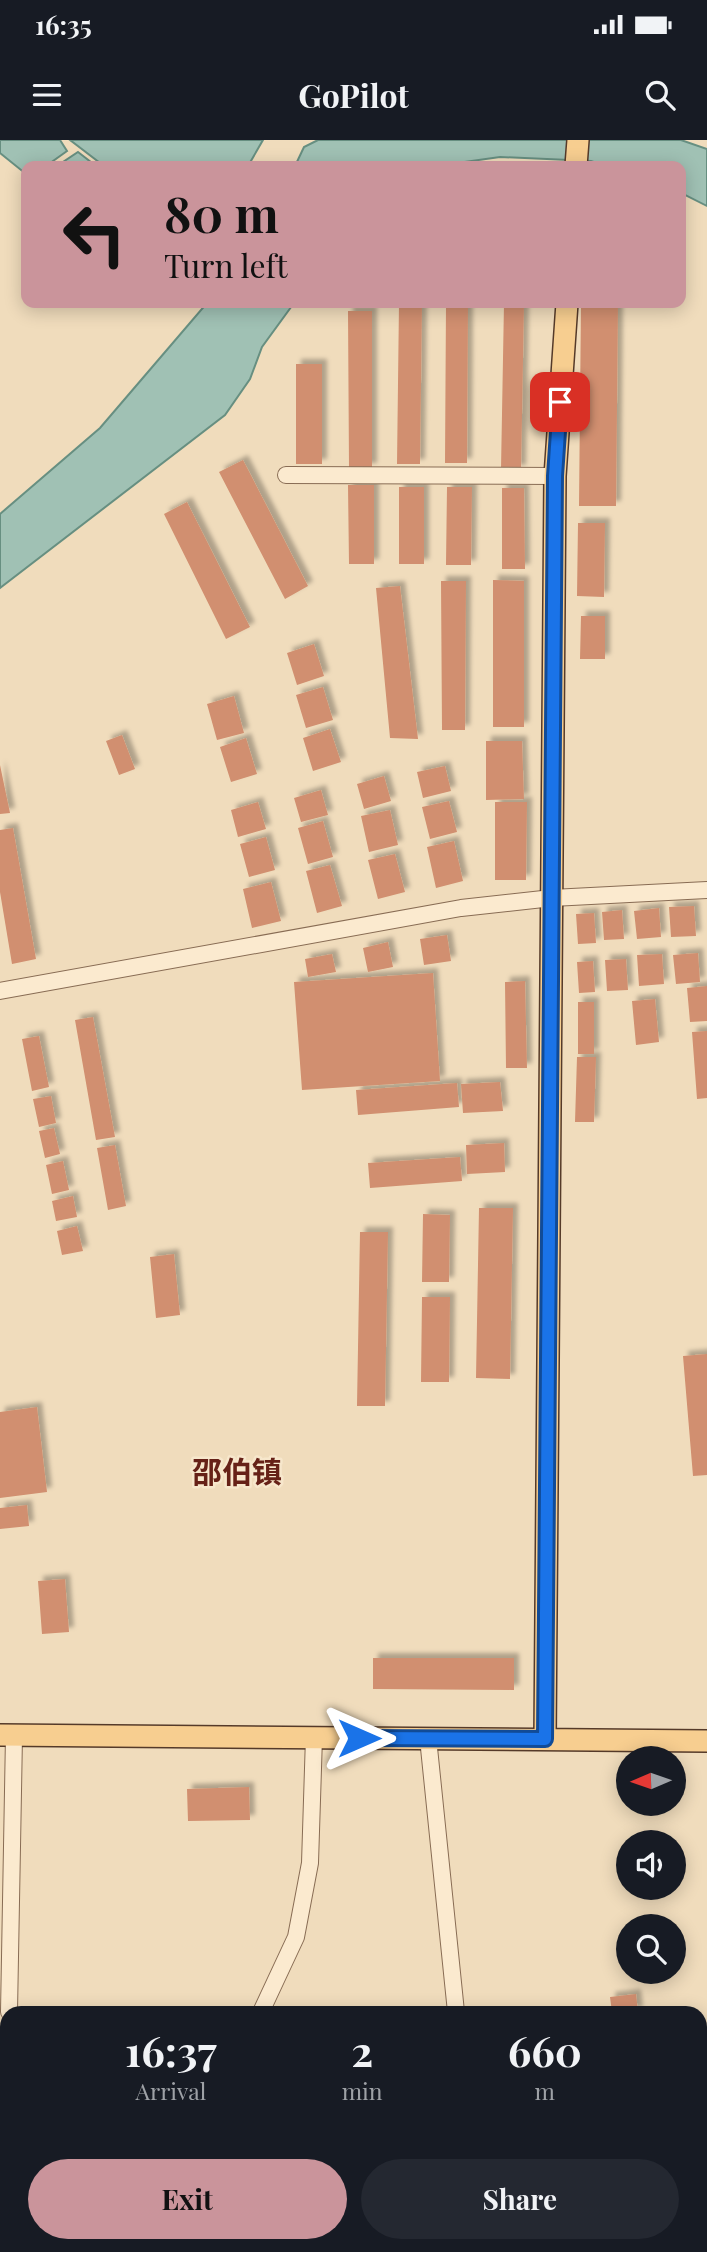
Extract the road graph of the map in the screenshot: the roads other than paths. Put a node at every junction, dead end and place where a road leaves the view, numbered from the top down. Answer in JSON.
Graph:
{"nodes":[{"id":1,"x":578,"y":140,"type":"edge"},
{"id":2,"x":576,"y":161,"type":"edge"},
{"id":3,"x":566,"y":308,"type":"edge"},
{"id":4,"x":286,"y":475,"type":"dead end"},
{"id":5,"x":555,"y":476,"type":"junction"},
{"id":6,"x":707,"y":890,"type":"edge"},
{"id":7,"x":552,"y":898,"type":"junction"},
{"id":8,"x":0,"y":991,"type":"edge"},
{"id":9,"x":7,"y":1735,"type":"edge"},
{"id":10,"x":314,"y":1737,"type":"junction"},
{"id":11,"x":428,"y":1738,"type":"junction"},
{"id":12,"x":545,"y":1739,"type":"junction"},
{"id":13,"x":707,"y":1741,"type":"edge"},
{"id":14,"x":9,"y":2006,"type":"edge"},
{"id":15,"x":264,"y":2006,"type":"edge"},
{"id":16,"x":455,"y":2006,"type":"edge"}],
"edges":[{"from":1,"to":2,"type":"main road"},
{"from":3,"to":5,"type":"main road"},
{"from":4,"to":5,"type":"street"},
{"from":5,"to":7,"type":"main road"},
{"from":6,"to":7,"type":"street"},
{"from":7,"to":8,"type":"street"},
{"from":7,"to":12,"type":"main road"},
{"from":9,"to":10,"type":"main road"},
{"from":9,"to":14,"type":"street"},
{"from":10,"to":11,"type":"main road"},
{"from":10,"to":15,"type":"street"},
{"from":11,"to":12,"type":"main road"},
{"from":11,"to":16,"type":"street"},
{"from":12,"to":13,"type":"main road"}]}
